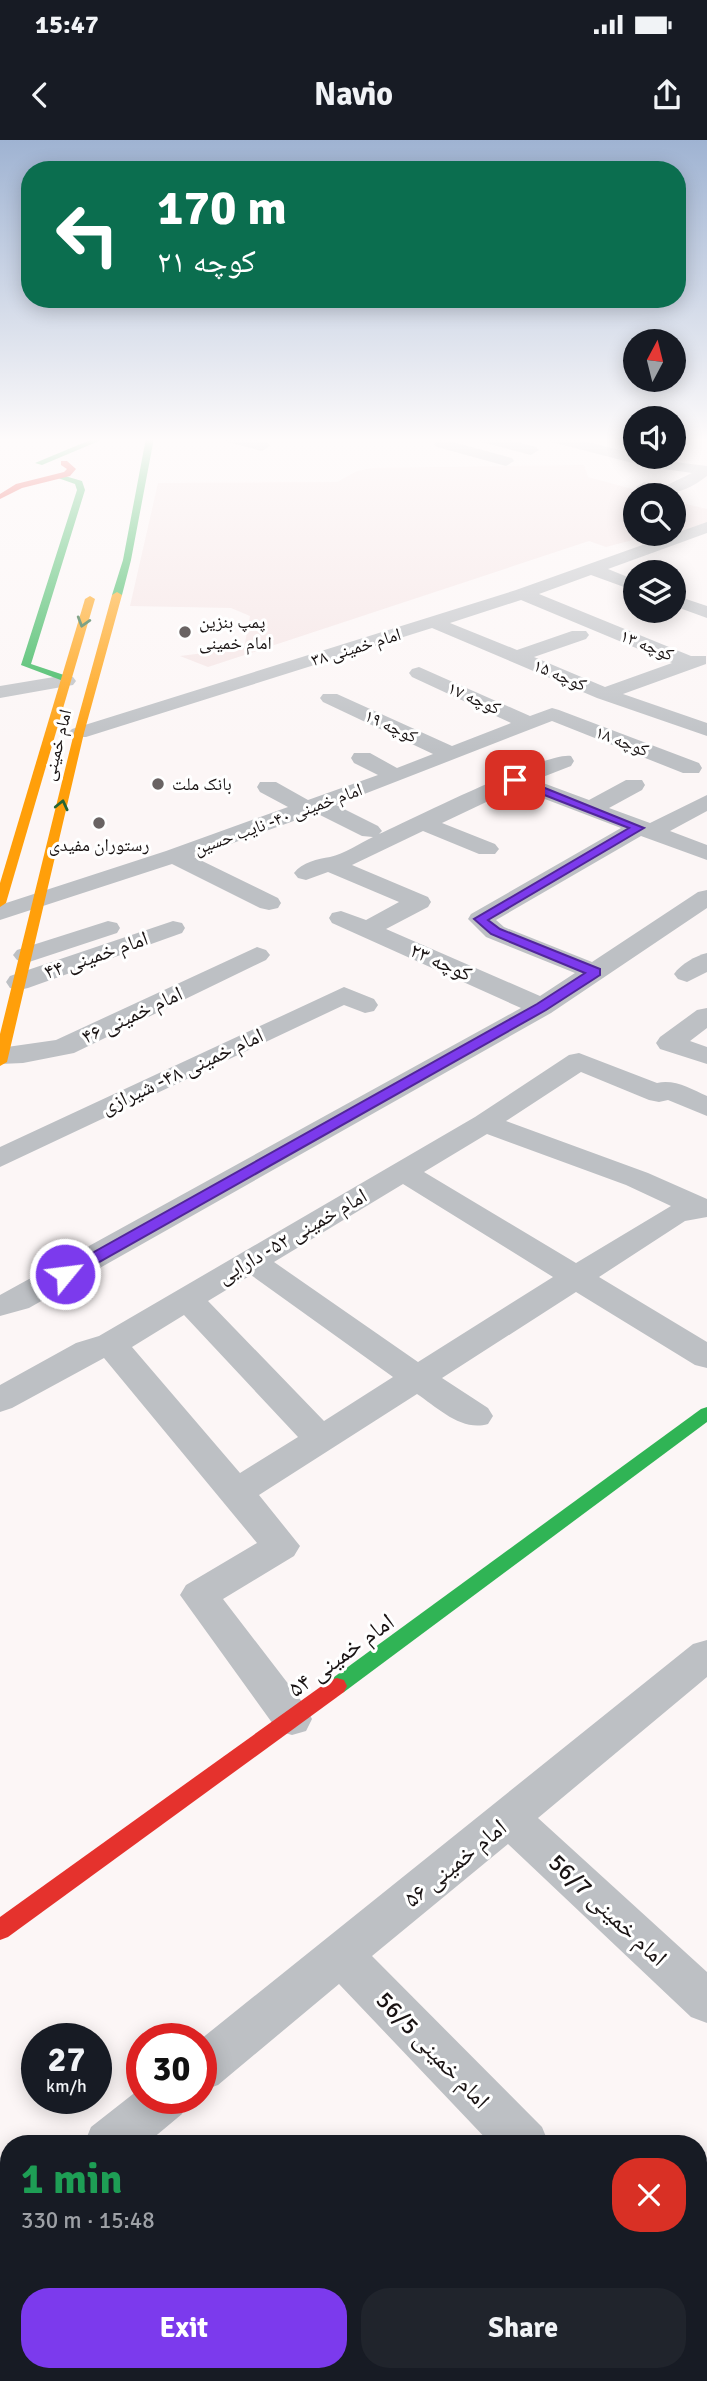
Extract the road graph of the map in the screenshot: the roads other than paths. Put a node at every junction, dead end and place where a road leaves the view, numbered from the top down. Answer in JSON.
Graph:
{"nodes":[{"id":1,"x":64,"y":543,"type":"edge"},
{"id":2,"x":130,"y":543,"type":"edge"},
{"id":3,"x":664,"y":543,"type":"edge"},
{"id":4,"x":630,"y":555,"type":"junction"},
{"id":5,"x":643,"y":560,"type":"edge"},
{"id":6,"x":594,"y":570,"type":"junction"},
{"id":7,"x":623,"y":581,"type":"edge"},
{"id":8,"x":92,"y":589,"type":"dead end"},
{"id":9,"x":522,"y":594,"type":"junction"},
{"id":10,"x":686,"y":604,"type":"edge"},
{"id":11,"x":707,"y":612,"type":"edge"},
{"id":12,"x":435,"y":623,"type":"junction"},
{"id":13,"x":579,"y":635,"type":"dead end"},
{"id":14,"x":516,"y":657,"type":"junction"},
{"id":15,"x":699,"y":660,"type":"edge"},
{"id":16,"x":310,"y":661,"type":"junction"},
{"id":17,"x":26,"y":665,"type":"junction"},
{"id":18,"x":419,"y":673,"type":"dead end"},
{"id":19,"x":338,"y":676,"type":"dead end"},
{"id":20,"x":66,"y":680,"type":"junction"},
{"id":21,"x":10,"y":690,"type":"edge"},
{"id":22,"x":604,"y":694,"type":"junction"},
{"id":23,"x":330,"y":698,"type":"dead end"},
{"id":24,"x":552,"y":714,"type":"joint"},
{"id":25,"x":707,"y":715,"type":"edge"},
{"id":26,"x":529,"y":723,"type":"junction"},
{"id":27,"x":697,"y":726,"type":"edge"},
{"id":28,"x":79,"y":733,"type":"junction"},
{"id":29,"x":495,"y":737,"type":"junction"},
{"id":30,"x":451,"y":754,"type":"junction"},
{"id":31,"x":362,"y":758,"type":"dead end"},
{"id":32,"x":691,"y":768,"type":"dead end"},
{"id":33,"x":396,"y":776,"type":"junction"},
{"id":34,"x":515,"y":780,"type":"junction"},
{"id":35,"x":634,"y":785,"type":"dead end"},
{"id":36,"x":268,"y":787,"type":"dead end"},
{"id":37,"x":707,"y":802,"type":"edge"},
{"id":38,"x":312,"y":806,"type":"junction"},
{"id":39,"x":590,"y":809,"type":"junction"},
{"id":40,"x":423,"y":823,"type":"junction"},
{"id":41,"x":645,"y":830,"type":"junction"},
{"id":42,"x":370,"y":831,"type":"dead end"},
{"id":43,"x":396,"y":836,"type":"junction"},
{"id":44,"x":424,"y":848,"type":"dead end"},
{"id":45,"x":487,"y":849,"type":"dead end"},
{"id":46,"x":707,"y":853,"type":"edge"},
{"id":47,"x":174,"y":856,"type":"junction"},
{"id":48,"x":332,"y":865,"type":"junction"},
{"id":49,"x":306,"y":873,"type":"dead end"},
{"id":50,"x":497,"y":883,"type":"dead end"},
{"id":51,"x":525,"y":894,"type":"junction"},
{"id":52,"x":39,"y":902,"type":"junction"},
{"id":53,"x":0,"y":903,"type":"edge"},
{"id":54,"x":269,"y":904,"type":"dead end"},
{"id":55,"x":703,"y":904,"type":"edge"},
{"id":56,"x":0,"y":913,"type":"edge"},
{"id":57,"x":341,"y":918,"type":"dead end"},
{"id":58,"x":367,"y":929,"type":"junction"},
{"id":59,"x":26,"y":955,"type":"junction"},
{"id":60,"x":257,"y":955,"type":"dead end"},
{"id":61,"x":595,"y":972,"type":"junction"},
{"id":62,"x":19,"y":982,"type":"junction"},
{"id":63,"x":365,"y":1004,"type":"dead end"},
{"id":64,"x":542,"y":1007,"type":"junction"},
{"id":65,"x":706,"y":1016,"type":"edge"},
{"id":66,"x":707,"y":1056,"type":"edge"},
{"id":67,"x":1,"y":1059,"type":"edge"},
{"id":68,"x":707,"y":1107,"type":"edge"},
{"id":69,"x":485,"y":1123,"type":"junction"},
{"id":70,"x":0,"y":1158,"type":"edge"},
{"id":71,"x":403,"y":1172,"type":"junction"},
{"id":72,"x":705,"y":1209,"type":"edge"},
{"id":73,"x":250,"y":1260,"type":"junction"},
{"id":74,"x":575,"y":1276,"type":"junction"},
{"id":75,"x":187,"y":1298,"type":"junction"},
{"id":76,"x":0,"y":1306,"type":"edge"},
{"id":77,"x":111,"y":1344,"type":"junction"},
{"id":78,"x":707,"y":1357,"type":"edge"},
{"id":79,"x":419,"y":1379,"type":"junction"},
{"id":80,"x":0,"y":1399,"type":"edge"},
{"id":81,"x":707,"y":1413,"type":"edge"},
{"id":82,"x":476,"y":1416,"type":"dead end"},
{"id":83,"x":321,"y":1440,"type":"junction"},
{"id":84,"x":236,"y":1493,"type":"junction"},
{"id":85,"x":699,"y":1674,"type":"edge"},
{"id":86,"x":292,"y":1719,"type":"junction"},
{"id":87,"x":509,"y":1818,"type":"junction"},
{"id":88,"x":0,"y":1930,"type":"edge"},
{"id":89,"x":342,"y":1956,"type":"junction"},
{"id":90,"x":707,"y":2002,"type":"edge"},
{"id":91,"x":217,"y":2056,"type":"edge"},
{"id":92,"x":145,"y":2114,"type":"edge"},
{"id":93,"x":119,"y":2135,"type":"edge"},
{"id":94,"x":516,"y":2135,"type":"edge"}],
"edges":[{"from":1,"to":17,"type":"main road"},
{"from":2,"to":28,"type":"main road","name":"امام خمینی"},
{"from":3,"to":4,"type":"street","name":"امام خمینی ۳۸"},
{"from":4,"to":5,"type":"street"},
{"from":4,"to":6,"type":"street","name":"امام خمینی ۳۸"},
{"from":6,"to":7,"type":"street"},
{"from":6,"to":9,"type":"street","name":"امام خمینی ۳۸"},
{"from":8,"to":20,"type":"main road","name":"امام خمینی","one_way":true},
{"from":9,"to":12,"type":"street","name":"امام خمینی ۳۸"},
{"from":9,"to":15,"type":"street","name":"کوچه ۱۳"},
{"from":10,"to":11,"type":"street"},
{"from":12,"to":14,"type":"street"},
{"from":12,"to":16,"type":"street","name":"امام خمینی ۳۸"},
{"from":13,"to":14,"type":"street"},
{"from":14,"to":22,"type":"street","name":"کوچه ۱۵"},
{"from":15,"to":22,"type":"street"},
{"from":16,"to":19,"type":"street"},
{"from":16,"to":28,"type":"street","name":"امام خمینی ۳۸"},
{"from":17,"to":20,"type":"main road"},
{"from":17,"to":21,"type":"main road"},
{"from":18,"to":26,"type":"street","name":"کوچه ۱۷"},
{"from":20,"to":21,"type":"street"},
{"from":20,"to":53,"type":"main road","name":"امام خمینی"},
{"from":22,"to":27,"type":"street","name":"کوچه ۱۵"},
{"from":23,"to":30,"type":"street","name":"کوچه ۱۹"},
{"from":24,"to":26,"type":"street","name":"امام خمینی ۴۰- نایب حسین"},
{"from":24,"to":32,"type":"street","name":"کوچه ۱۸"},
{"from":25,"to":27,"type":"street"},
{"from":26,"to":29,"type":"street","name":"امام خمینی ۴۰- نایب حسین"},
{"from":52,"to":28,"type":"main road","name":"امام خمینی","one_way":true},
{"from":29,"to":30,"type":"street","name":"امام خمینی ۴۰- نایب حسین"},
{"from":29,"to":34,"type":"street"},
{"from":30,"to":33,"type":"street","name":"امام خمینی ۴۰- نایب حسین"},
{"from":31,"to":33,"type":"street"},
{"from":33,"to":38,"type":"street","name":"امام خمینی ۴۰- نایب حسین"},
{"from":34,"to":39,"type":"street"},
{"from":34,"to":40,"type":"street"},
{"from":35,"to":39,"type":"street"},
{"from":36,"to":38,"type":"street"},
{"from":37,"to":41,"type":"street"},
{"from":38,"to":42,"type":"street"},
{"from":38,"to":47,"type":"street","name":"امام خمینی ۴۰- نایب حسین"},
{"from":39,"to":41,"type":"street"},
{"from":40,"to":43,"type":"street"},
{"from":40,"to":45,"type":"street"},
{"from":41,"to":46,"type":"street"},
{"from":41,"to":51,"type":"street"},
{"from":43,"to":44,"type":"street"},
{"from":43,"to":48,"type":"street"},
{"from":47,"to":52,"type":"street","name":"امام خمینی ۴۰- نایب حسین"},
{"from":47,"to":54,"type":"street"},
{"from":48,"to":49,"type":"street"},
{"from":48,"to":58,"type":"street"},
{"from":50,"to":51,"type":"street"},
{"from":51,"to":61,"type":"street"},
{"from":52,"to":56,"type":"street","name":"امام خمینی ۴۰- نایب حسین"},
{"from":52,"to":59,"type":"main road","name":"امام خمینی"},
{"from":55,"to":61,"type":"street"},
{"from":57,"to":58,"type":"street","name":"کوچه ۲۳"},
{"from":58,"to":64,"type":"street","name":"کوچه ۲۳"},
{"from":59,"to":62,"type":"main road","name":"امام خمینی"},
{"from":59,"to":62,"type":"street","name":"امام خمینی ۴۴"},
{"from":60,"to":67,"type":"street","name":"امام خمینی ۴۶"},
{"from":61,"to":64,"type":"street"},
{"from":62,"to":67,"type":"main road","name":"امام خمینی"},
{"from":63,"to":70,"type":"street","name":"امام خمینی ۴۸- شیرازی"},
{"from":64,"to":76,"type":"street"},
{"from":65,"to":66,"type":"street"},
{"from":68,"to":69,"type":"street","name":"امام خمینی ۵۲- دارایی"},
{"from":69,"to":71,"type":"street","name":"امام خمینی ۵۲- دارایی"},
{"from":69,"to":72,"type":"street"},
{"from":71,"to":73,"type":"street","name":"امام خمینی ۵۲- دارایی"},
{"from":71,"to":74,"type":"street"},
{"from":72,"to":74,"type":"street"},
{"from":73,"to":75,"type":"street","name":"امام خمینی ۵۲- دارایی"},
{"from":73,"to":79,"type":"street"},
{"from":74,"to":78,"type":"street"},
{"from":74,"to":79,"type":"street"},
{"from":75,"to":77,"type":"street","name":"امام خمینی ۵۲- دارایی"},
{"from":75,"to":83,"type":"street"},
{"from":77,"to":80,"type":"street","name":"امام خمینی ۵۲- دارایی"},
{"from":77,"to":84,"type":"street"},
{"from":79,"to":82,"type":"street"},
{"from":79,"to":83,"type":"street"},
{"from":81,"to":86,"type":"main road","name":"امام خمینی ۵۴"},
{"from":83,"to":84,"type":"street"},
{"from":84,"to":86,"type":"street"},
{"from":85,"to":87,"type":"street","name":"امام خمینی ۵۶"},
{"from":86,"to":88,"type":"main road","name":"امام خمینی ۵۴"},
{"from":87,"to":89,"type":"street","name":"امام خمینی ۵۶"},
{"from":87,"to":90,"type":"street","name":"امام خمینی 56/7"},
{"from":89,"to":91,"type":"street","name":"امام خمینی ۵۶"},
{"from":89,"to":94,"type":"street","name":"امام خمینی 56/5"},
{"from":92,"to":93,"type":"street"}]}
